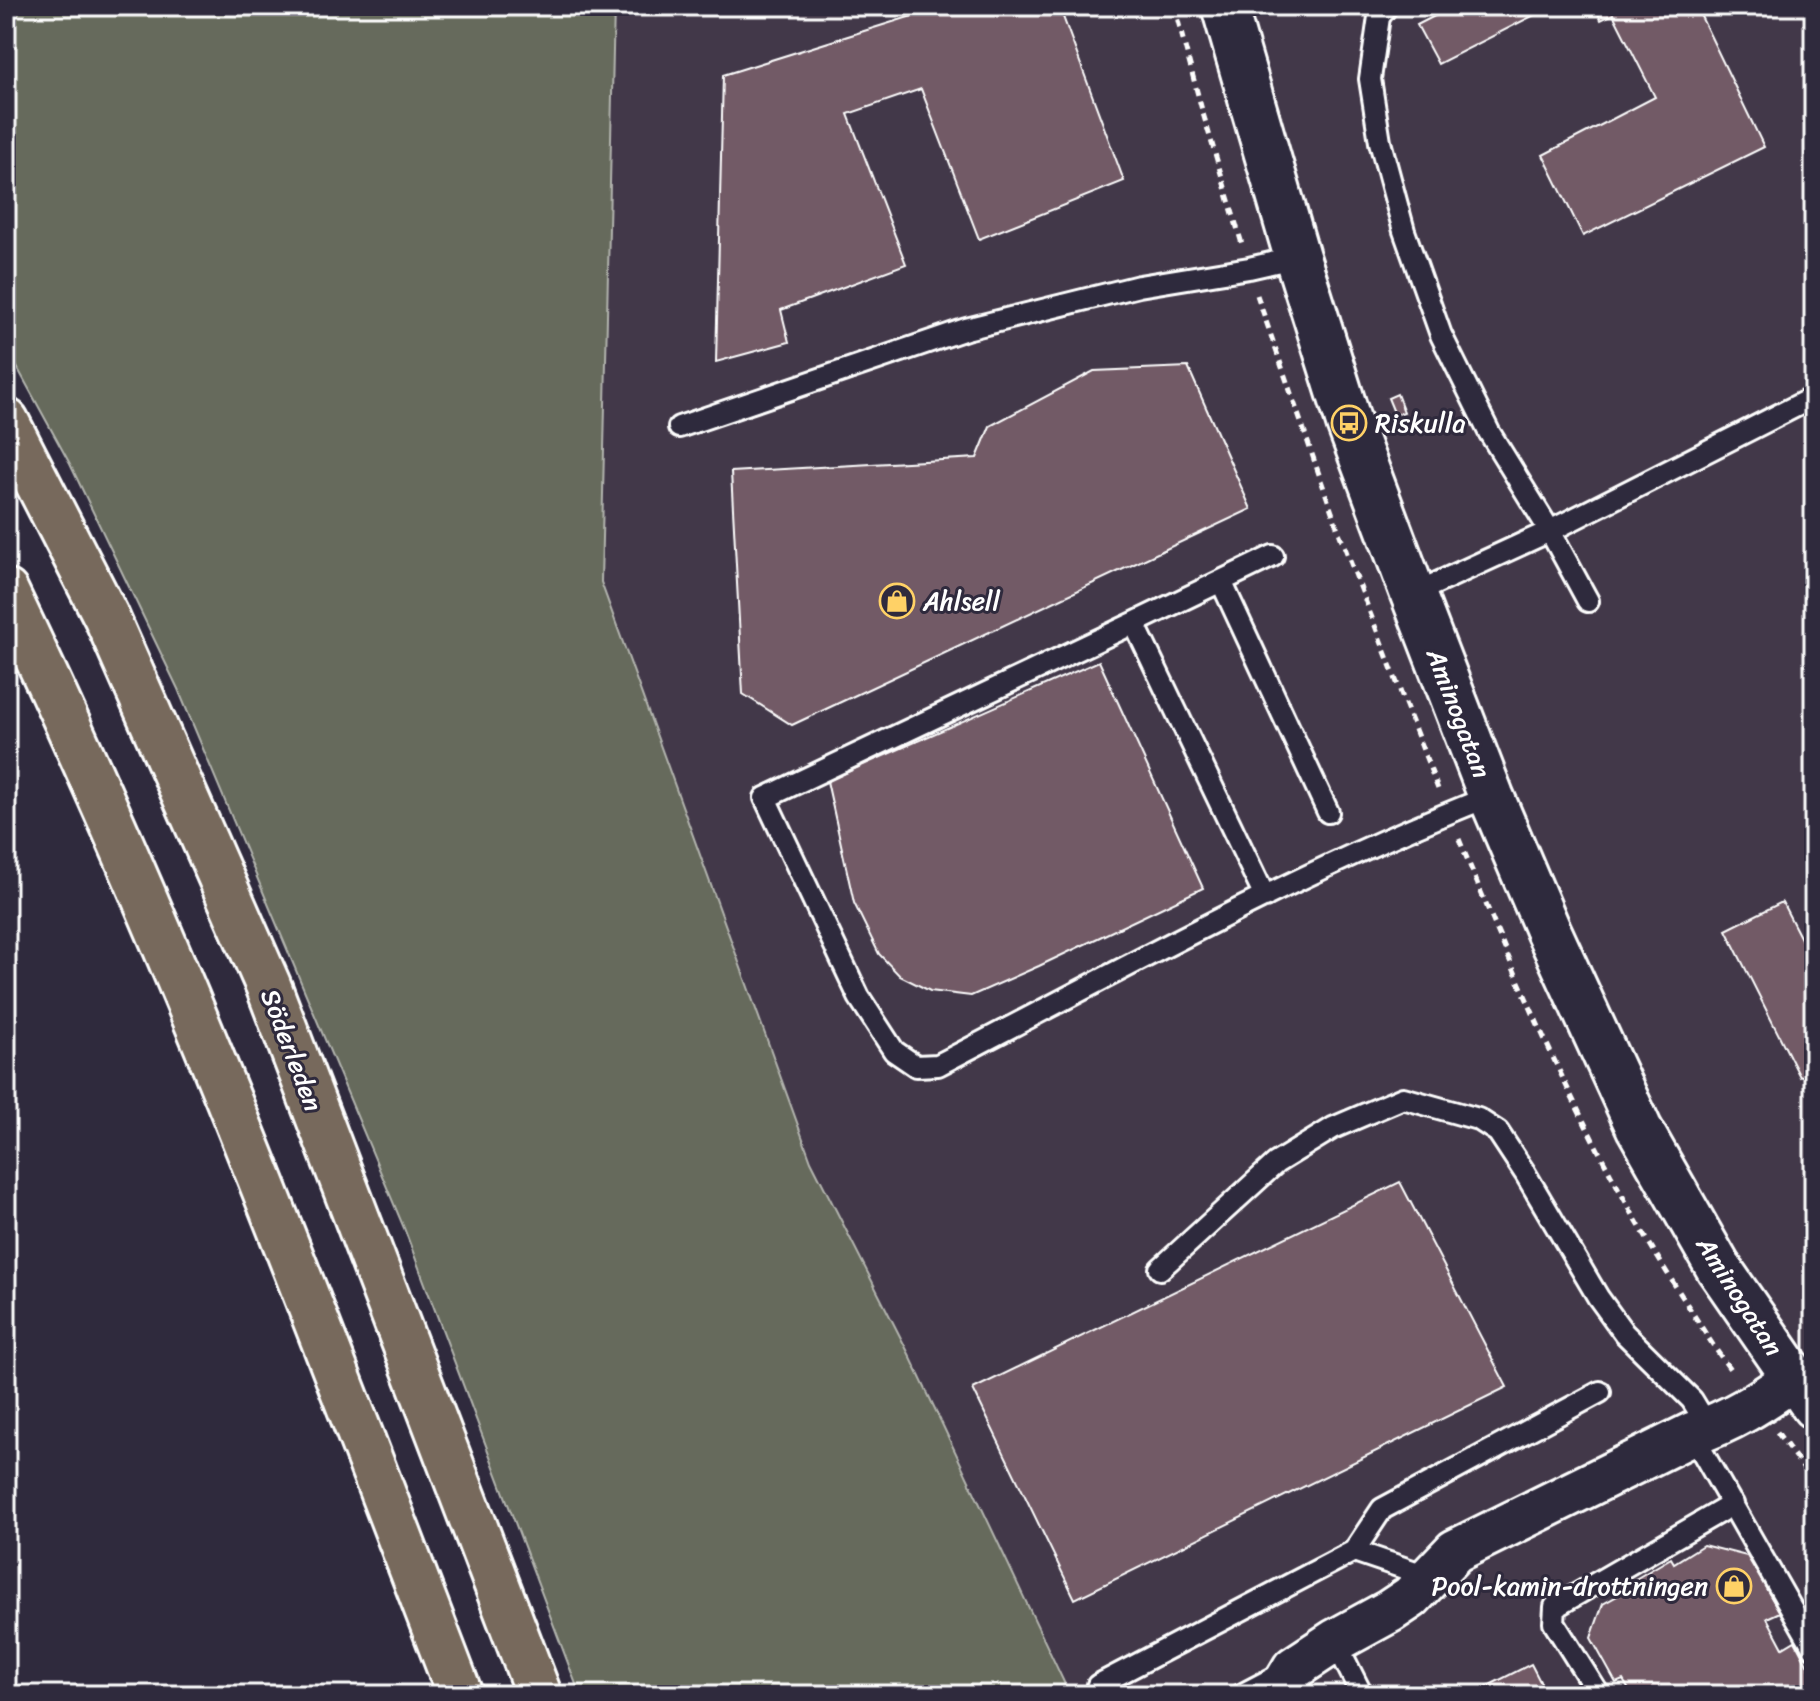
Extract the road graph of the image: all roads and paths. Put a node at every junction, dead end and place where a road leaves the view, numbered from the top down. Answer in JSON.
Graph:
{"nodes":[{"id":1,"x":1224,"y":6,"type":"edge"},
{"id":2,"x":1387,"y":6,"type":"edge"},
{"id":3,"x":1297,"y":257,"type":"junction"},
{"id":4,"x":1814,"y":397,"type":"edge"},
{"id":5,"x":6,"y":421,"type":"edge"},
{"id":6,"x":679,"y":427,"type":"dead end"},
{"id":7,"x":1550,"y":531,"type":"junction"},
{"id":8,"x":1273,"y":556,"type":"dead end"},
{"id":9,"x":1221,"y":581,"type":"junction"},
{"id":10,"x":6,"y":592,"type":"edge"},
{"id":11,"x":1413,"y":594,"type":"junction"},
{"id":12,"x":1588,"y":601,"type":"dead end"},
{"id":13,"x":1134,"y":623,"type":"junction"},
{"id":14,"x":1491,"y":796,"type":"junction"},
{"id":15,"x":1328,"y":812,"type":"dead end"},
{"id":16,"x":1265,"y":897,"type":"junction"},
{"id":17,"x":1160,"y":1269,"type":"dead end"},
{"id":18,"x":1600,"y":1392,"type":"dead end"},
{"id":19,"x":1804,"y":1392,"type":"edge"},
{"id":20,"x":1700,"y":1431,"type":"junction"},
{"id":21,"x":1733,"y":1504,"type":"junction"},
{"id":22,"x":1354,"y":1551,"type":"junction"},
{"id":23,"x":1430,"y":1577,"type":"junction"},
{"id":24,"x":1335,"y":1641,"type":"junction"},
{"id":25,"x":1814,"y":1648,"type":"edge"},
{"id":26,"x":1286,"y":1681,"type":"edge"},
{"id":27,"x":1098,"y":1685,"type":"dead end"},
{"id":28,"x":460,"y":1695,"type":"edge"},
{"id":29,"x":539,"y":1695,"type":"edge"},
{"id":30,"x":1241,"y":1695,"type":"edge"},
{"id":31,"x":1362,"y":1695,"type":"edge"},
{"id":32,"x":1599,"y":1695,"type":"edge"}],
"edges":[{"from":1,"to":3,"type":"street","name":"Aminogatan"},
{"from":2,"to":7,"type":"lane"},
{"from":3,"to":6,"type":"lane"},
{"from":3,"to":11,"type":"street","name":"Aminogatan"},
{"from":4,"to":7,"type":"lane"},
{"from":5,"to":29,"type":"highway","name":"Söderleden"},
{"from":7,"to":11,"type":"lane"},
{"from":7,"to":12,"type":"lane"},
{"from":8,"to":9,"type":"lane"},
{"from":9,"to":13,"type":"lane"},
{"from":9,"to":15,"type":"lane"},
{"from":10,"to":28,"type":"highway"},
{"from":11,"to":14,"type":"street","name":"Aminogatan"},
{"from":13,"to":16,"type":"lane"},
{"from":13,"to":16,"type":"lane"},
{"from":14,"to":16,"type":"lane"},
{"from":14,"to":19,"type":"street","name":"Aminogatan"},
{"from":17,"to":20,"type":"lane"},
{"from":18,"to":22,"type":"lane"},
{"from":19,"to":20,"type":"street","name":"Aminogatan"},
{"from":20,"to":21,"type":"lane"},
{"from":20,"to":23,"type":"street","name":"Aminogatan"},
{"from":21,"to":25,"type":"lane"},
{"from":21,"to":32,"type":"lane"},
{"from":22,"to":23,"type":"lane"},
{"from":22,"to":27,"type":"lane"},
{"from":23,"to":24,"type":"street","name":"Aminogatan"},
{"from":24,"to":26,"type":"street","name":"Aminogatan"},
{"from":24,"to":31,"type":"lane"},
{"from":26,"to":30,"type":"lane"}]}
